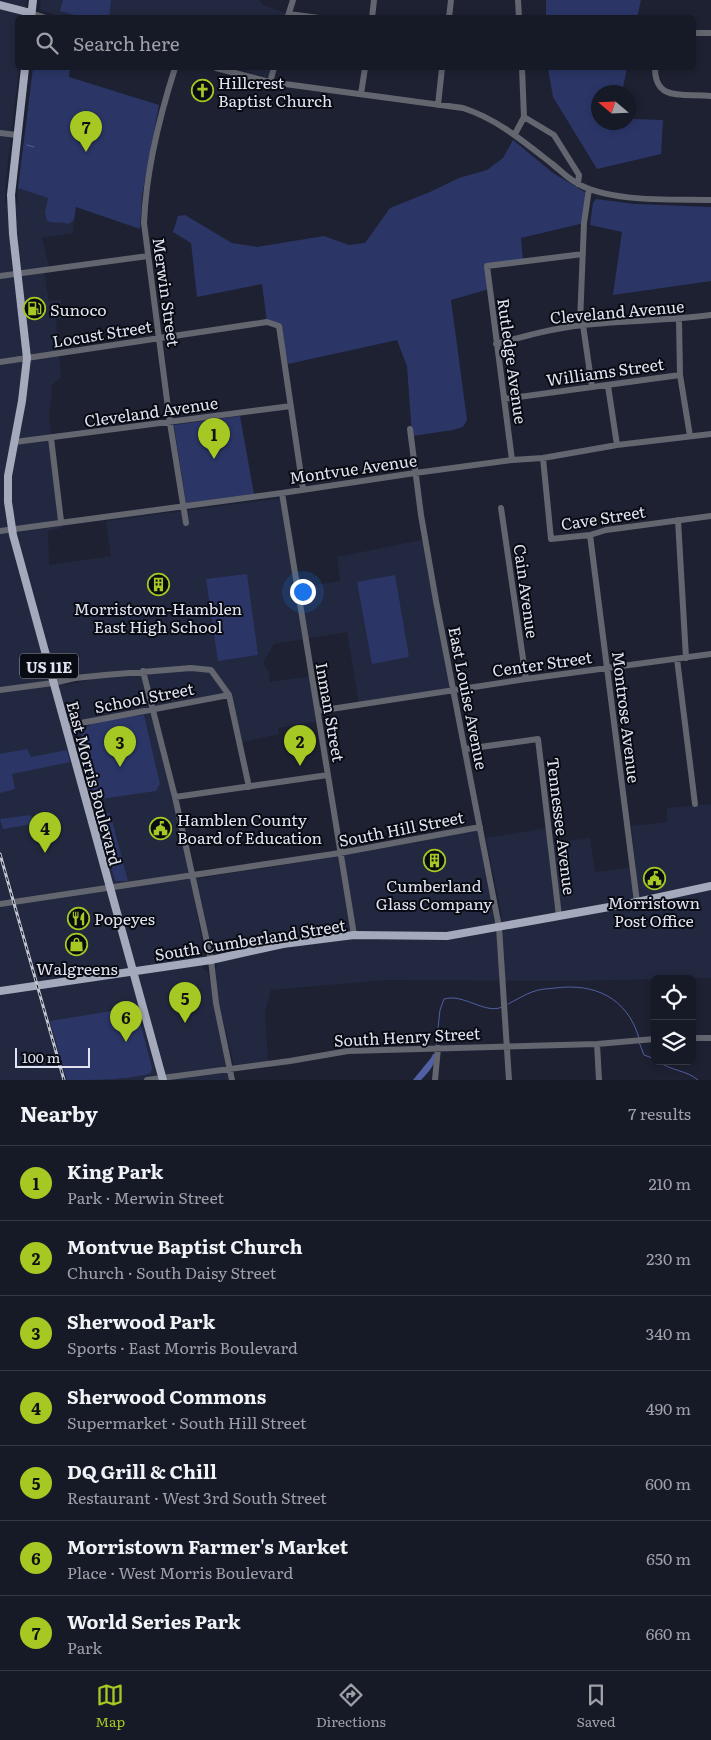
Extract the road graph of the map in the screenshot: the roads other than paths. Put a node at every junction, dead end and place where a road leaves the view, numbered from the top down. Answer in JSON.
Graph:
{"nodes":[{"id":1,"x":33,"y":0,"type":"edge"},
{"id":2,"x":293,"y":0,"type":"edge"},
{"id":3,"x":374,"y":0,"type":"edge"},
{"id":4,"x":451,"y":0,"type":"edge"},
{"id":5,"x":518,"y":0,"type":"edge"},
{"id":6,"x":0,"y":5,"type":"edge"},
{"id":7,"x":31,"y":15,"type":"edge"},
{"id":8,"x":288,"y":15,"type":"edge"},
{"id":9,"x":372,"y":15,"type":"edge"},
{"id":10,"x":449,"y":15,"type":"edge"},
{"id":11,"x":519,"y":15,"type":"edge"},
{"id":12,"x":696,"y":33,"type":"edge"},
{"id":13,"x":711,"y":33,"type":"edge"},
{"id":14,"x":25,"y":70,"type":"edge"},
{"id":15,"x":174,"y":70,"type":"edge"},
{"id":16,"x":224,"y":70,"type":"edge"},
{"id":17,"x":273,"y":70,"type":"edge"},
{"id":18,"x":365,"y":70,"type":"edge"},
{"id":19,"x":442,"y":70,"type":"edge"},
{"id":20,"x":522,"y":70,"type":"edge"},
{"id":21,"x":655,"y":70,"type":"edge"},
{"id":22,"x":270,"y":82,"type":"junction"},
{"id":23,"x":361,"y":94,"type":"junction"},
{"id":24,"x":711,"y":96,"type":"edge"},
{"id":25,"x":438,"y":105,"type":"junction"},
{"id":26,"x":524,"y":117,"type":"junction"},
{"id":27,"x":0,"y":133,"type":"edge"},
{"id":28,"x":515,"y":134,"type":"junction"},
{"id":29,"x":17,"y":135,"type":"junction"},
{"id":30,"x":578,"y":184,"type":"junction"},
{"id":31,"x":589,"y":189,"type":"junction"},
{"id":32,"x":711,"y":200,"type":"edge"},
{"id":33,"x":583,"y":254,"type":"junction"},
{"id":34,"x":148,"y":256,"type":"junction"},
{"id":35,"x":18,"y":273,"type":"junction"},
{"id":36,"x":0,"y":276,"type":"edge"},
{"id":37,"x":711,"y":315,"type":"edge"},
{"id":38,"x":679,"y":320,"type":"junction"},
{"id":39,"x":583,"y":324,"type":"junction"},
{"id":40,"x":160,"y":338,"type":"junction"},
{"id":41,"x":496,"y":344,"type":"junction"},
{"id":42,"x":27,"y":358,"type":"junction"},
{"id":43,"x":0,"y":362,"type":"edge"},
{"id":44,"x":680,"y":375,"type":"junction"},
{"id":45,"x":592,"y":386,"type":"junction"},
{"id":46,"x":608,"y":386,"type":"junction"},
{"id":47,"x":504,"y":399,"type":"junction"},
{"id":48,"x":291,"y":406,"type":"junction"},
{"id":49,"x":170,"y":423,"type":"junction"},
{"id":50,"x":410,"y":428,"type":"dead end"},
{"id":51,"x":711,"y":434,"type":"edge"},
{"id":52,"x":690,"y":436,"type":"junction"},
{"id":53,"x":51,"y":438,"type":"junction"},
{"id":54,"x":15,"y":442,"type":"junction"},
{"id":55,"x":616,"y":445,"type":"junction"},
{"id":56,"x":542,"y":458,"type":"junction"},
{"id":57,"x":512,"y":460,"type":"junction"},
{"id":58,"x":415,"y":473,"type":"junction"},
{"id":59,"x":304,"y":489,"type":"junction"},
{"id":60,"x":282,"y":493,"type":"junction"},
{"id":61,"x":183,"y":506,"type":"junction"},
{"id":62,"x":501,"y":508,"type":"dead end"},
{"id":63,"x":711,"y":516,"type":"edge"},
{"id":64,"x":678,"y":520,"type":"junction"},
{"id":65,"x":61,"y":522,"type":"junction"},
{"id":66,"x":186,"y":523,"type":"dead end"},
{"id":67,"x":12,"y":529,"type":"junction"},
{"id":68,"x":0,"y":531,"type":"edge"},
{"id":69,"x":590,"y":535,"type":"junction"},
{"id":70,"x":711,"y":654,"type":"edge"},
{"id":71,"x":686,"y":658,"type":"junction"},
{"id":72,"x":677,"y":659,"type":"junction"},
{"id":73,"x":608,"y":668,"type":"junction"},
{"id":74,"x":143,"y":671,"type":"junction"},
{"id":75,"x":526,"y":679,"type":"junction"},
{"id":76,"x":54,"y":683,"type":"junction"},
{"id":77,"x":0,"y":690,"type":"edge"},
{"id":78,"x":454,"y":690,"type":"junction"},
{"id":79,"x":228,"y":695,"type":"junction"},
{"id":80,"x":152,"y":710,"type":"junction"},
{"id":81,"x":318,"y":711,"type":"junction"},
{"id":82,"x":65,"y":726,"type":"junction"},
{"id":83,"x":466,"y":749,"type":"junction"},
{"id":84,"x":328,"y":775,"type":"junction"},
{"id":85,"x":249,"y":787,"type":"junction"},
{"id":86,"x":174,"y":797,"type":"junction"},
{"id":87,"x":695,"y":804,"type":"dead end"},
{"id":88,"x":480,"y":827,"type":"junction"},
{"id":89,"x":340,"y":853,"type":"junction"},
{"id":90,"x":191,"y":876,"type":"junction"},
{"id":91,"x":711,"y":886,"type":"edge"},
{"id":92,"x":110,"y":888,"type":"junction"},
{"id":93,"x":636,"y":902,"type":"junction"},
{"id":94,"x":0,"y":904,"type":"edge"},
{"id":95,"x":559,"y":916,"type":"junction"},
{"id":96,"x":499,"y":927,"type":"junction"},
{"id":97,"x":354,"y":935,"type":"junction"},
{"id":98,"x":211,"y":960,"type":"junction"},
{"id":99,"x":132,"y":972,"type":"junction"},
{"id":100,"x":0,"y":991,"type":"edge"},
{"id":101,"x":696,"y":1038,"type":"edge"},
{"id":102,"x":711,"y":1038,"type":"edge"},
{"id":103,"x":651,"y":1039,"type":"edge"},
{"id":104,"x":597,"y":1044,"type":"junction"},
{"id":105,"x":508,"y":1045,"type":"junction"},
{"id":106,"x":438,"y":1048,"type":"junction"},
{"id":107,"x":230,"y":1068,"type":"junction"},
{"id":108,"x":163,"y":1079,"type":"edge"},
{"id":109,"x":147,"y":1080,"type":"edge"},
{"id":110,"x":232,"y":1080,"type":"edge"},
{"id":111,"x":435,"y":1080,"type":"edge"},
{"id":112,"x":509,"y":1080,"type":"edge"},
{"id":113,"x":599,"y":1080,"type":"edge"}],
"edges":[{"from":1,"to":7,"type":"main road"},
{"from":2,"to":8,"type":"street"},
{"from":3,"to":9,"type":"street"},
{"from":4,"to":10,"type":"street"},
{"from":5,"to":11,"type":"street"},
{"from":6,"to":7,"type":"main road"},
{"from":12,"to":13,"type":"street"},
{"from":14,"to":29,"type":"main road","name":"East Morris Boulevard","number":"US 11E"},
{"from":15,"to":34,"type":"street","name":"Merwin Street"},
{"from":16,"to":22,"type":"street"},
{"from":17,"to":22,"type":"street"},
{"from":18,"to":23,"type":"street"},
{"from":19,"to":25,"type":"street"},
{"from":20,"to":26,"type":"street"},
{"from":21,"to":24,"type":"street"},
{"from":22,"to":23,"type":"street"},
{"from":23,"to":25,"type":"street"},
{"from":25,"to":28,"type":"street"},
{"from":26,"to":28,"type":"street"},
{"from":26,"to":30,"type":"street"},
{"from":27,"to":29,"type":"street"},
{"from":28,"to":30,"type":"street"},
{"from":29,"to":35,"type":"main road","name":"East Morris Boulevard","number":"US 11E"},
{"from":30,"to":31,"type":"street"},
{"from":31,"to":32,"type":"street"},
{"from":31,"to":33,"type":"street"},
{"from":33,"to":39,"type":"street"},
{"from":33,"to":41,"type":"street","name":"Rutledge Avenue"},
{"from":34,"to":35,"type":"street"},
{"from":34,"to":40,"type":"street","name":"Merwin Street"},
{"from":35,"to":36,"type":"street"},
{"from":35,"to":42,"type":"main road","name":"East Morris Boulevard","number":"US 11E"},
{"from":37,"to":38,"type":"street","name":"Cleveland Avenue"},
{"from":38,"to":39,"type":"street","name":"Cleveland Avenue"},
{"from":38,"to":44,"type":"street"},
{"from":39,"to":41,"type":"street","name":"Cleveland Avenue"},
{"from":39,"to":45,"type":"street"},
{"from":40,"to":42,"type":"street","name":"Locust Street"},
{"from":40,"to":48,"type":"street","name":"Locust Street"},
{"from":40,"to":49,"type":"street","name":"Merwin Street"},
{"from":41,"to":47,"type":"street","name":"Rutledge Avenue"},
{"from":42,"to":43,"type":"street","name":"Locust Street"},
{"from":42,"to":54,"type":"main road","name":"East Morris Boulevard","number":"US 11E"},
{"from":44,"to":46,"type":"street","name":"Williams Street"},
{"from":44,"to":52,"type":"street"},
{"from":45,"to":46,"type":"street","name":"Williams Street"},
{"from":45,"to":47,"type":"street","name":"Williams Street"},
{"from":46,"to":55,"type":"street"},
{"from":47,"to":57,"type":"street","name":"Rutledge Avenue"},
{"from":48,"to":49,"type":"street","name":"Cleveland Avenue"},
{"from":48,"to":59,"type":"street"},
{"from":49,"to":53,"type":"street","name":"Cleveland Avenue"},
{"from":49,"to":61,"type":"street","name":"Merwin Street"},
{"from":50,"to":58,"type":"street","name":"East Louise Avenue"},
{"from":51,"to":52,"type":"street","name":"Montvue Avenue"},
{"from":52,"to":55,"type":"street","name":"Montvue Avenue"},
{"from":53,"to":54,"type":"street","name":"Cleveland Avenue"},
{"from":53,"to":65,"type":"street"},
{"from":54,"to":67,"type":"main road","name":"East Morris Boulevard","number":"US 11E"},
{"from":55,"to":56,"type":"street","name":"Montvue Avenue"},
{"from":56,"to":57,"type":"street","name":"Montvue Avenue"},
{"from":56,"to":69,"type":"street","name":"Cave Street"},
{"from":57,"to":58,"type":"street","name":"Montvue Avenue"},
{"from":58,"to":59,"type":"street","name":"Montvue Avenue"},
{"from":58,"to":78,"type":"street","name":"East Louise Avenue"},
{"from":59,"to":60,"type":"street","name":"Montvue Avenue"},
{"from":60,"to":61,"type":"street","name":"Montvue Avenue"},
{"from":60,"to":81,"type":"street","name":"Inman Street"},
{"from":61,"to":65,"type":"street","name":"Montvue Avenue"},
{"from":61,"to":66,"type":"street","name":"Merwin Street"},
{"from":62,"to":75,"type":"street","name":"Cain Avenue"},
{"from":63,"to":64,"type":"street","name":"Cave Street"},
{"from":64,"to":69,"type":"street","name":"Cave Street"},
{"from":64,"to":71,"type":"street"},
{"from":65,"to":67,"type":"street","name":"Montvue Avenue"},
{"from":67,"to":68,"type":"street","name":"Montvue Avenue"},
{"from":67,"to":76,"type":"main road","name":"East Morris Boulevard","number":"US 11E"},
{"from":69,"to":73,"type":"street","name":"Montrose Avenue"},
{"from":70,"to":71,"type":"street","name":"Center Street"},
{"from":71,"to":72,"type":"street","name":"Center Street"},
{"from":72,"to":73,"type":"street","name":"Center Street"},
{"from":72,"to":87,"type":"street"},
{"from":73,"to":75,"type":"street","name":"Center Street"},
{"from":73,"to":93,"type":"street","name":"Montrose Avenue"},
{"from":74,"to":76,"type":"street"},
{"from":74,"to":79,"type":"street"},
{"from":74,"to":80,"type":"street"},
{"from":75,"to":78,"type":"street","name":"Center Street"},
{"from":76,"to":77,"type":"street"},
{"from":76,"to":82,"type":"main road","name":"East Morris Boulevard","number":"US 11E"},
{"from":78,"to":81,"type":"street","name":"Center Street"},
{"from":78,"to":83,"type":"street","name":"East Louise Avenue"},
{"from":79,"to":80,"type":"street","name":"School Street"},
{"from":79,"to":85,"type":"street"},
{"from":80,"to":82,"type":"street","name":"School Street"},
{"from":80,"to":86,"type":"street"},
{"from":81,"to":84,"type":"street","name":"Inman Street"},
{"from":82,"to":92,"type":"main road","name":"East Morris Boulevard","number":"US 11E"},
{"from":83,"to":88,"type":"street","name":"East Louise Avenue"},
{"from":83,"to":95,"type":"street","name":"Tennessee Avenue"},
{"from":84,"to":85,"type":"street"},
{"from":84,"to":89,"type":"street","name":"Inman Street"},
{"from":85,"to":86,"type":"street"},
{"from":86,"to":90,"type":"street"},
{"from":88,"to":89,"type":"street","name":"South Hill Street"},
{"from":88,"to":96,"type":"street","name":"East Louise Avenue"},
{"from":89,"to":90,"type":"street","name":"South Hill Street"},
{"from":89,"to":97,"type":"street","name":"Inman Street"},
{"from":90,"to":92,"type":"street","name":"South Hill Street"},
{"from":90,"to":98,"type":"street"},
{"from":91,"to":93,"type":"main road","name":"South Cumberland Street"},
{"from":92,"to":94,"type":"street","name":"South Hill Street"},
{"from":92,"to":99,"type":"main road","name":"East Morris Boulevard","number":"US 11E"},
{"from":93,"to":95,"type":"main road","name":"South Cumberland Street"},
{"from":95,"to":96,"type":"main road","name":"South Cumberland Street"},
{"from":96,"to":97,"type":"main road","name":"South Cumberland Street"},
{"from":96,"to":105,"type":"street","name":"East Louise Avenue"},
{"from":97,"to":98,"type":"main road","name":"South Cumberland Street"},
{"from":98,"to":99,"type":"main road","name":"South Cumberland Street"},
{"from":98,"to":107,"type":"street"},
{"from":99,"to":100,"type":"main road","name":"South Cumberland Street"},
{"from":99,"to":108,"type":"main road","number":"US 11E"},
{"from":101,"to":102,"type":"street"},
{"from":103,"to":104,"type":"street","name":"South Henry Street"},
{"from":104,"to":105,"type":"street","name":"South Henry Street"},
{"from":104,"to":113,"type":"street"},
{"from":105,"to":106,"type":"street","name":"South Henry Street"},
{"from":105,"to":112,"type":"street","name":"East Louise Avenue"},
{"from":106,"to":107,"type":"street","name":"South Henry Street"},
{"from":106,"to":111,"type":"street"},
{"from":107,"to":108,"type":"street","name":"South Henry Street"},
{"from":107,"to":110,"type":"street"},
{"from":108,"to":109,"type":"street","name":"South Henry Street"}]}
